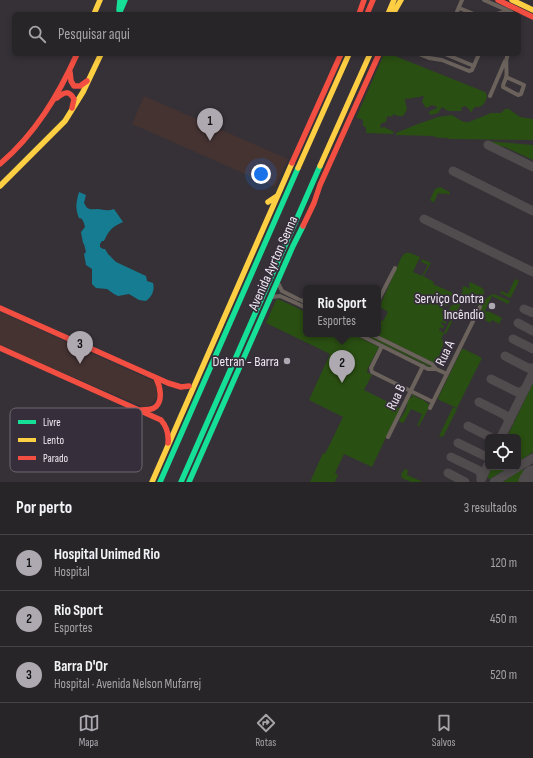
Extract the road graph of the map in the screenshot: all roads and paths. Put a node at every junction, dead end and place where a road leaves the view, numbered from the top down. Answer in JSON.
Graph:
{"nodes":[{"id":1,"x":94,"y":0,"type":"edge"},
{"id":2,"x":103,"y":0,"type":"edge"},
{"id":3,"x":120,"y":0,"type":"edge"},
{"id":4,"x":126,"y":0,"type":"edge"},
{"id":5,"x":364,"y":0,"type":"edge"},
{"id":6,"x":373,"y":0,"type":"edge"},
{"id":7,"x":394,"y":0,"type":"edge"},
{"id":8,"x":402,"y":0,"type":"edge"},
{"id":9,"x":462,"y":0,"type":"edge"},
{"id":10,"x":484,"y":0,"type":"edge"},
{"id":11,"x":498,"y":0,"type":"edge"},
{"id":12,"x":99,"y":3,"type":"edge"},
{"id":13,"x":459,"y":8,"type":"junction"},
{"id":14,"x":512,"y":8,"type":"edge"},
{"id":15,"x":533,"y":10,"type":"edge"},
{"id":16,"x":94,"y":12,"type":"edge"},
{"id":17,"x":119,"y":12,"type":"edge"},
{"id":18,"x":120,"y":12,"type":"edge"},
{"id":19,"x":359,"y":12,"type":"edge"},
{"id":20,"x":368,"y":12,"type":"edge"},
{"id":21,"x":389,"y":12,"type":"edge"},
{"id":22,"x":395,"y":12,"type":"edge"},
{"id":23,"x":398,"y":12,"type":"edge"},
{"id":24,"x":457,"y":12,"type":"edge"},
{"id":25,"x":469,"y":12,"type":"edge"},
{"id":26,"x":502,"y":12,"type":"edge"},
{"id":27,"x":533,"y":17,"type":"edge"},
{"id":28,"x":76,"y":56,"type":"edge"},
{"id":29,"x":100,"y":56,"type":"edge"},
{"id":30,"x":340,"y":56,"type":"edge"},
{"id":31,"x":348,"y":56,"type":"edge"},
{"id":32,"x":369,"y":56,"type":"edge"},
{"id":33,"x":378,"y":56,"type":"edge"},
{"id":34,"x":424,"y":56,"type":"edge"},
{"id":35,"x":438,"y":56,"type":"edge"},
{"id":36,"x":450,"y":56,"type":"edge"},
{"id":37,"x":478,"y":56,"type":"edge"},
{"id":38,"x":507,"y":56,"type":"edge"},
{"id":39,"x":437,"y":59,"type":"junction"},
{"id":40,"x":506,"y":59,"type":"junction"},
{"id":41,"x":474,"y":66,"type":"junction"},
{"id":42,"x":70,"y":70,"type":"junction"},
{"id":43,"x":90,"y":77,"type":"junction"},
{"id":44,"x":506,"y":77,"type":"junction"},
{"id":45,"x":490,"y":96,"type":"dead end"},
{"id":46,"x":52,"y":104,"type":"junction"},
{"id":47,"x":71,"y":112,"type":"junction"},
{"id":48,"x":0,"y":164,"type":"edge"},
{"id":49,"x":320,"y":185,"type":"junction"},
{"id":50,"x":0,"y":186,"type":"edge"},
{"id":51,"x":280,"y":190,"type":"junction"},
{"id":52,"x":277,"y":196,"type":"junction"},
{"id":53,"x":268,"y":202,"type":"dead end"},
{"id":54,"x":259,"y":221,"type":"dead end"},
{"id":55,"x":292,"y":229,"type":"junction"},
{"id":56,"x":262,"y":230,"type":"junction"},
{"id":57,"x":271,"y":230,"type":"junction"},
{"id":58,"x":393,"y":268,"type":"dead end"},
{"id":59,"x":277,"y":283,"type":"junction"},
{"id":60,"x":283,"y":294,"type":"junction"},
{"id":61,"x":381,"y":295,"type":"edge"},
{"id":62,"x":271,"y":297,"type":"junction"},
{"id":63,"x":298,"y":302,"type":"junction"},
{"id":64,"x":303,"y":303,"type":"edge"},
{"id":65,"x":239,"y":304,"type":"junction"},
{"id":66,"x":258,"y":306,"type":"junction"},
{"id":67,"x":303,"y":306,"type":"edge"},
{"id":68,"x":480,"y":307,"type":"dead end"},
{"id":69,"x":0,"y":308,"type":"edge"},
{"id":70,"x":370,"y":337,"type":"edge"},
{"id":71,"x":371,"y":337,"type":"edge"},
{"id":72,"x":382,"y":346,"type":"junction"},
{"id":73,"x":211,"y":347,"type":"junction"},
{"id":74,"x":0,"y":348,"type":"edge"},
{"id":75,"x":246,"y":354,"type":"junction"},
{"id":76,"x":423,"y":366,"type":"junction"},
{"id":77,"x":436,"y":369,"type":"junction"},
{"id":78,"x":201,"y":370,"type":"junction"},
{"id":79,"x":447,"y":374,"type":"junction"},
{"id":80,"x":156,"y":378,"type":"junction"},
{"id":81,"x":411,"y":392,"type":"junction"},
{"id":82,"x":433,"y":402,"type":"junction"},
{"id":83,"x":134,"y":408,"type":"edge"},
{"id":84,"x":430,"y":408,"type":"dead end"},
{"id":85,"x":142,"y":409,"type":"edge"},
{"id":86,"x":142,"y":412,"type":"edge"},
{"id":87,"x":388,"y":436,"type":"dead end"},
{"id":88,"x":168,"y":447,"type":"junction"},
{"id":89,"x":152,"y":482,"type":"edge"},
{"id":90,"x":160,"y":482,"type":"edge"},
{"id":91,"x":181,"y":482,"type":"edge"},
{"id":92,"x":189,"y":482,"type":"edge"}],
"edges":[{"from":1,"to":16,"type":"main road"},
{"from":2,"to":12,"type":"main road"},
{"from":3,"to":17,"type":"main road"},
{"from":4,"to":18,"type":"main road"},
{"from":5,"to":19,"type":"main road"},
{"from":6,"to":20,"type":"main road"},
{"from":7,"to":21,"type":"main road"},
{"from":8,"to":22,"type":"main road"},
{"from":8,"to":23,"type":"main road"},
{"from":9,"to":13,"type":"street"},
{"from":10,"to":14,"type":"street"},
{"from":11,"to":14,"type":"main road"},
{"from":13,"to":24,"type":"street"},
{"from":13,"to":25,"type":"street"},
{"from":14,"to":15,"type":"main road"},
{"from":14,"to":26,"type":"street"},
{"from":14,"to":27,"type":"main road"},
{"from":28,"to":42,"type":"main road"},
{"from":29,"to":43,"type":"main road"},
{"from":30,"to":51,"type":"main road","name":"Avenida Ayrton Senna"},
{"from":31,"to":57,"type":"main road","name":"Avenida Ayrton Senna"},
{"from":32,"to":55,"type":"main road","name":"Avenida Ayrton Senna"},
{"from":33,"to":49,"type":"main road","name":"Avenida Ayrton Senna"},
{"from":34,"to":39,"type":"street"},
{"from":35,"to":39,"type":"street"},
{"from":36,"to":41,"type":"street"},
{"from":37,"to":41,"type":"street"},
{"from":38,"to":40,"type":"street"},
{"from":39,"to":41,"type":"street"},
{"from":40,"to":44,"type":"street"},
{"from":40,"to":45,"type":"street"},
{"from":42,"to":43,"type":"main road"},
{"from":42,"to":46,"type":"main road"},
{"from":43,"to":47,"type":"main road"},
{"from":44,"to":44,"type":"street"},
{"from":46,"to":47,"type":"main road"},
{"from":46,"to":48,"type":"main road"},
{"from":47,"to":50,"type":"main road"},
{"from":49,"to":55,"type":"main road"},
{"from":49,"to":59,"type":"main road","name":"Avenida Ayrton Senna"},
{"from":51,"to":52,"type":"main road","name":"Avenida Ayrton Senna"},
{"from":51,"to":57,"type":"main road"},
{"from":52,"to":53,"type":"main road"},
{"from":52,"to":56,"type":"main road","name":"Avenida Ayrton Senna"},
{"from":54,"to":56,"type":"main road"},
{"from":55,"to":66,"type":"main road","name":"Avenida Ayrton Senna"},
{"from":56,"to":73,"type":"main road","name":"Avenida Ayrton Senna"},
{"from":57,"to":65,"type":"main road","name":"Avenida Ayrton Senna"},
{"from":58,"to":61,"type":"street"},
{"from":59,"to":60,"type":"street"},
{"from":59,"to":62,"type":"main road","name":"Avenida Ayrton Senna"},
{"from":60,"to":62,"type":"street"},
{"from":60,"to":63,"type":"street"},
{"from":62,"to":75,"type":"main road","name":"Avenida Ayrton Senna"},
{"from":63,"to":64,"type":"street"},
{"from":63,"to":67,"type":"street"},
{"from":65,"to":73,"type":"main road"},
{"from":65,"to":90,"type":"main road","name":"Avenida Ayrton Senna"},
{"from":66,"to":75,"type":"main road"},
{"from":66,"to":91,"type":"main road","name":"Avenida Ayrton Senna"},
{"from":68,"to":79,"type":"street","name":"Rua A"},
{"from":69,"to":80,"type":"main road"},
{"from":70,"to":72,"type":"street"},
{"from":71,"to":77,"type":"street"},
{"from":72,"to":76,"type":"street"},
{"from":72,"to":81,"type":"street"},
{"from":73,"to":78,"type":"main road","name":"Avenida Ayrton Senna"},
{"from":74,"to":83,"type":"main road"},
{"from":75,"to":92,"type":"main road","name":"Avenida Ayrton Senna"},
{"from":76,"to":77,"type":"street"},
{"from":76,"to":81,"type":"street","name":"Rua B"},
{"from":77,"to":79,"type":"street"},
{"from":78,"to":80,"type":"main road"},
{"from":78,"to":88,"type":"main road","name":"Avenida Ayrton Senna"},
{"from":79,"to":82,"type":"street","name":"Rua A"},
{"from":80,"to":85,"type":"main road"},
{"from":81,"to":82,"type":"street"},
{"from":81,"to":87,"type":"street","name":"Rua B"},
{"from":82,"to":84,"type":"street","name":"Rua A"},
{"from":86,"to":88,"type":"main road"},
{"from":88,"to":89,"type":"main road","name":"Avenida Ayrton Senna"}]}
